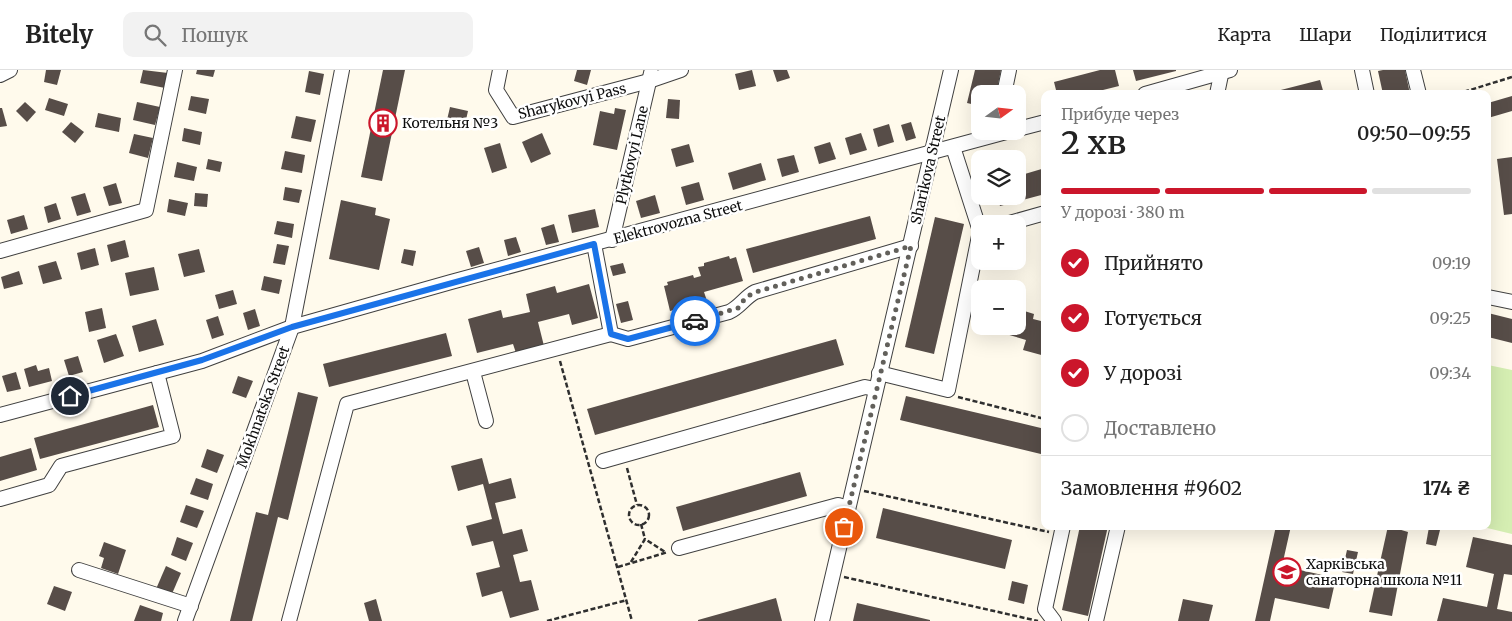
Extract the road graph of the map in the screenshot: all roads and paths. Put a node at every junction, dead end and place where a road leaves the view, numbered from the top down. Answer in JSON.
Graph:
{"nodes":[{"id":1,"x":10,"y":70,"type":"edge"},
{"id":2,"x":175,"y":70,"type":"edge"},
{"id":3,"x":342,"y":70,"type":"edge"},
{"id":4,"x":500,"y":70,"type":"edge"},
{"id":5,"x":681,"y":70,"type":"edge"},
{"id":6,"x":951,"y":70,"type":"edge"},
{"id":7,"x":1009,"y":70,"type":"edge"},
{"id":8,"x":1362,"y":70,"type":"edge"},
{"id":9,"x":1413,"y":70,"type":"edge"},
{"id":10,"x":1225,"y":71,"type":"edge"},
{"id":11,"x":0,"y":75,"type":"edge"},
{"id":12,"x":651,"y":75,"type":"edge"},
{"id":13,"x":1512,"y":77,"type":"edge"},
{"id":14,"x":1006,"y":85,"type":"edge"},
{"id":15,"x":1158,"y":90,"type":"edge"},
{"id":16,"x":1218,"y":90,"type":"edge"},
{"id":17,"x":1366,"y":90,"type":"edge"},
{"id":18,"x":1418,"y":90,"type":"edge"},
{"id":19,"x":1470,"y":90,"type":"edge"},
{"id":20,"x":1041,"y":123,"type":"edge"},
{"id":21,"x":1026,"y":127,"type":"edge"},
{"id":22,"x":978,"y":140,"type":"edge"},
{"id":23,"x":953,"y":147,"type":"junction"},
{"id":24,"x":932,"y":154,"type":"junction"},
{"id":25,"x":1041,"y":214,"type":"edge"},
{"id":26,"x":975,"y":215,"type":"edge"},
{"id":27,"x":1026,"y":218,"type":"edge"},
{"id":28,"x":612,"y":240,"type":"junction"},
{"id":29,"x":594,"y":244,"type":"junction"},
{"id":30,"x":911,"y":246,"type":"junction"},
{"id":31,"x":0,"y":251,"type":"edge"},
{"id":32,"x":972,"y":270,"type":"edge"},
{"id":33,"x":1491,"y":298,"type":"edge"},
{"id":34,"x":1512,"y":302,"type":"edge"},
{"id":35,"x":292,"y":327,"type":"junction"},
{"id":36,"x":611,"y":334,"type":"junction"},
{"id":37,"x":557,"y":350,"type":"junction"},
{"id":38,"x":473,"y":372,"type":"junction"},
{"id":39,"x":157,"y":373,"type":"junction"},
{"id":40,"x":879,"y":373,"type":"junction"},
{"id":41,"x":875,"y":389,"type":"junction"},
{"id":42,"x":951,"y":396,"type":"dead end"},
{"id":43,"x":0,"y":415,"type":"edge"},
{"id":44,"x":1041,"y":418,"type":"edge"},
{"id":45,"x":486,"y":421,"type":"dead end"},
{"id":46,"x":624,"y":455,"type":"junction"},
{"id":47,"x":603,"y":461,"type":"dead end"},
{"id":48,"x":860,"y":490,"type":"dead end"},
{"id":49,"x":0,"y":498,"type":"edge"},
{"id":50,"x":637,"y":505,"type":"junction"},
{"id":51,"x":848,"y":508,"type":"junction"},
{"id":52,"x":641,"y":524,"type":"junction"},
{"id":53,"x":1041,"y":527,"type":"edge"},
{"id":54,"x":1117,"y":530,"type":"edge"},
{"id":55,"x":1062,"y":531,"type":"edge"},
{"id":56,"x":645,"y":540,"type":"junction"},
{"id":57,"x":672,"y":550,"type":"junction"},
{"id":58,"x":631,"y":563,"type":"junction"},
{"id":59,"x":618,"y":567,"type":"junction"},
{"id":60,"x":79,"y":570,"type":"dead end"},
{"id":61,"x":840,"y":576,"type":"dead end"},
{"id":62,"x":627,"y":600,"type":"junction"},
{"id":63,"x":191,"y":606,"type":"junction"},
{"id":64,"x":185,"y":621,"type":"edge"},
{"id":65,"x":289,"y":621,"type":"edge"},
{"id":66,"x":547,"y":621,"type":"edge"},
{"id":67,"x":632,"y":621,"type":"edge"},
{"id":68,"x":822,"y":621,"type":"edge"},
{"id":69,"x":1038,"y":621,"type":"edge"},
{"id":70,"x":1054,"y":621,"type":"edge"},
{"id":71,"x":1096,"y":621,"type":"edge"}],
"edges":[{"from":1,"to":11,"type":"street"},
{"from":2,"to":31,"type":"street"},
{"from":3,"to":35,"type":"street","name":"Mokhnatska Street"},
{"from":4,"to":12,"type":"street","name":"Sharykovyi Pass"},
{"from":5,"to":12,"type":"street","name":"Sharykovyi Pass"},
{"from":6,"to":24,"type":"street","name":"Sharikova Street"},
{"from":7,"to":14,"type":"street"},
{"from":8,"to":17,"type":"street"},
{"from":9,"to":18,"type":"street"},
{"from":10,"to":15,"type":"street"},
{"from":10,"to":16,"type":"street"},
{"from":12,"to":28,"type":"street","name":"Plytkovyi Lane"},
{"from":13,"to":19,"type":"path"},
{"from":20,"to":21,"type":"street"},
{"from":22,"to":23,"type":"street","name":"Elektrovozna Street"},
{"from":23,"to":24,"type":"street","name":"Elektrovozna Street"},
{"from":23,"to":26,"type":"street"},
{"from":24,"to":28,"type":"street","name":"Elektrovozna Street"},
{"from":24,"to":30,"type":"street","name":"Sharikova Street"},
{"from":25,"to":27,"type":"street"},
{"from":28,"to":29,"type":"street","name":"Elektrovozna Street"},
{"from":29,"to":35,"type":"street","name":"Elektrovozna Street"},
{"from":29,"to":36,"type":"street"},
{"from":30,"to":36,"type":"street"},
{"from":30,"to":40,"type":"street","name":"Sharikova Street"},
{"from":32,"to":40,"type":"street"},
{"from":33,"to":34,"type":"street"},
{"from":35,"to":39,"type":"street","name":"Elektrovozna Street"},
{"from":35,"to":63,"type":"street","name":"Mokhnatska Street"},
{"from":36,"to":37,"type":"street"},
{"from":37,"to":38,"type":"street"},
{"from":37,"to":59,"type":"path"},
{"from":38,"to":45,"type":"street"},
{"from":38,"to":65,"type":"street"},
{"from":39,"to":43,"type":"street","name":"Elektrovozna Street"},
{"from":39,"to":49,"type":"street"},
{"from":40,"to":41,"type":"street","name":"Sharikova Street"},
{"from":41,"to":46,"type":"street"},
{"from":41,"to":51,"type":"street","name":"Sharikova Street"},
{"from":42,"to":44,"type":"path"},
{"from":46,"to":47,"type":"street"},
{"from":46,"to":50,"type":"path"},
{"from":48,"to":53,"type":"path"},
{"from":50,"to":52,"type":"path"},
{"from":50,"to":52,"type":"path"},
{"from":51,"to":57,"type":"street"},
{"from":51,"to":68,"type":"street","name":"Sharikova Street"},
{"from":52,"to":56,"type":"path"},
{"from":54,"to":71,"type":"street"},
{"from":55,"to":70,"type":"street"},
{"from":56,"to":57,"type":"path"},
{"from":56,"to":58,"type":"path"},
{"from":57,"to":58,"type":"path"},
{"from":58,"to":59,"type":"path"},
{"from":59,"to":62,"type":"path"},
{"from":60,"to":63,"type":"street"},
{"from":61,"to":69,"type":"path"},
{"from":62,"to":66,"type":"path"},
{"from":62,"to":67,"type":"path"},
{"from":63,"to":64,"type":"street","name":"Mokhnatska Street"}]}
